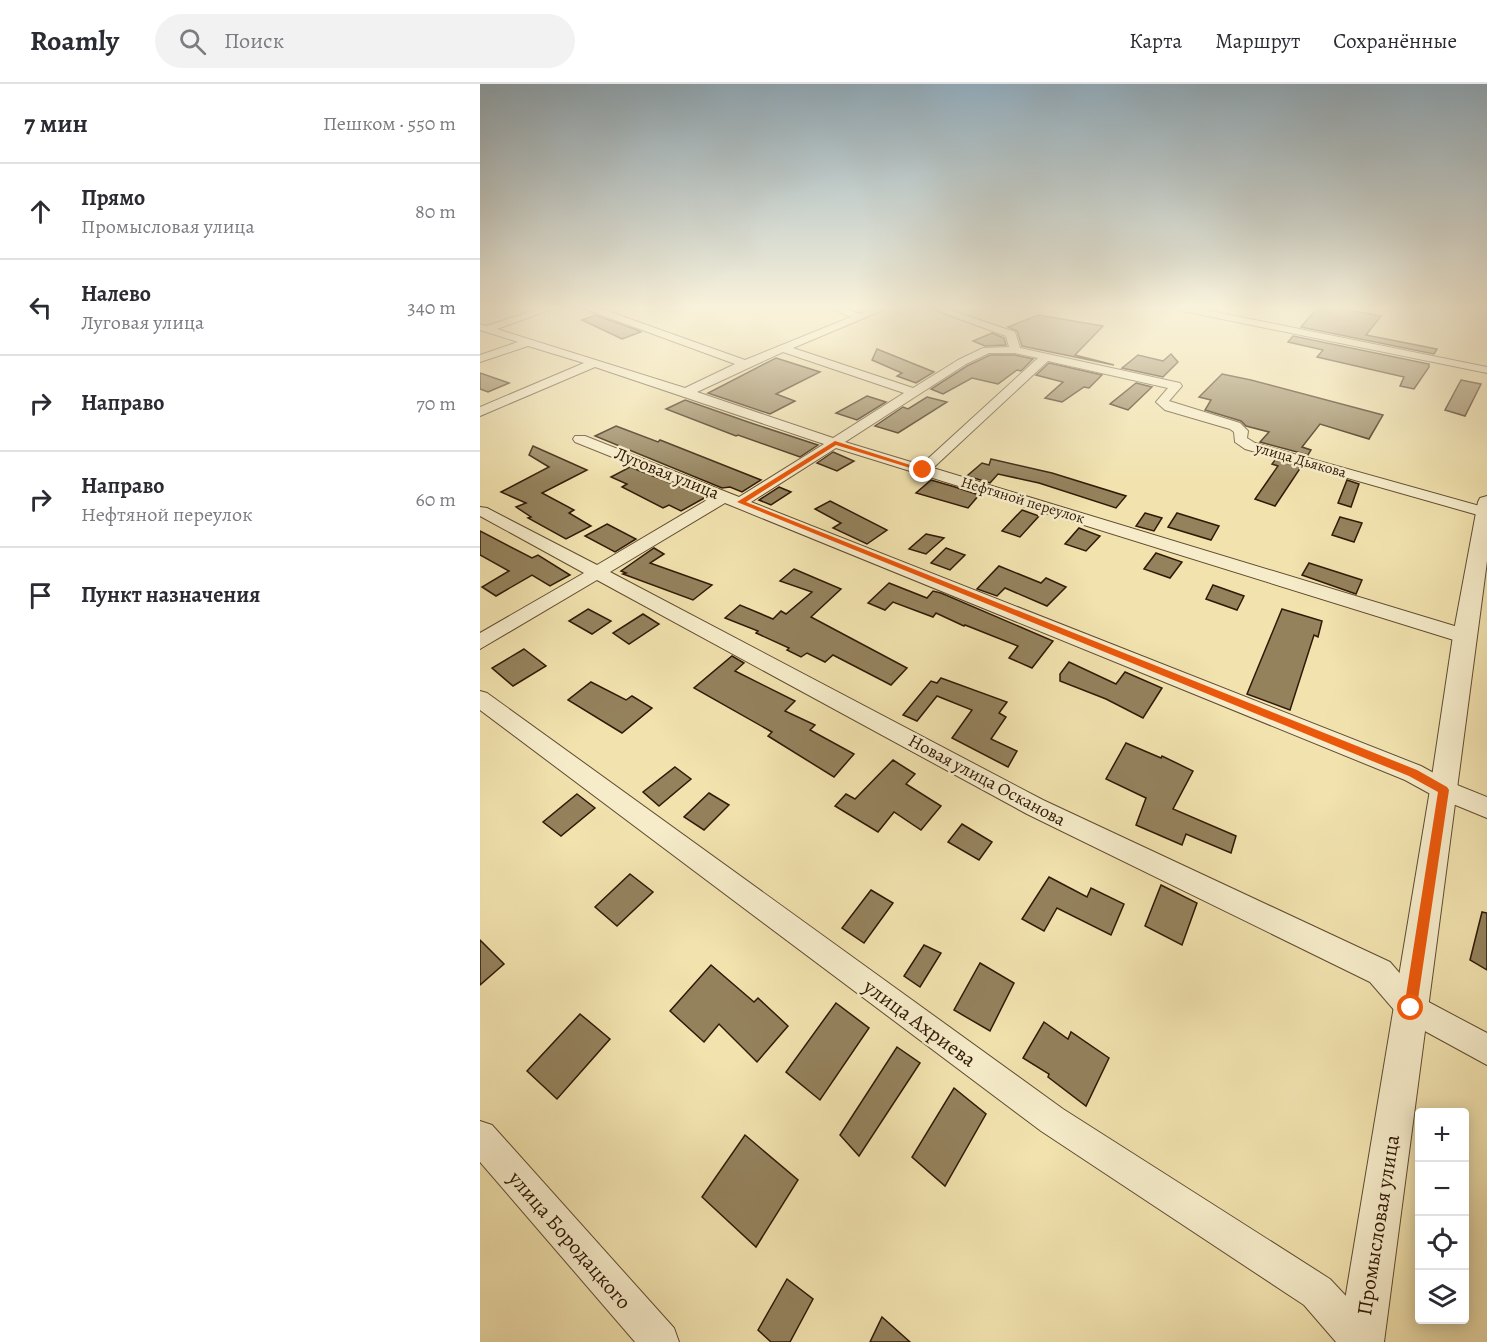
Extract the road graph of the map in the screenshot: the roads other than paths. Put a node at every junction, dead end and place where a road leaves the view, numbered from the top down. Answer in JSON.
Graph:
{"nodes":[{"id":1,"x":588,"y":366,"type":"edge"},
{"id":2,"x":598,"y":366,"type":"edge"},
{"id":3,"x":742,"y":366,"type":"edge"},
{"id":4,"x":834,"y":366,"type":"edge"},
{"id":5,"x":956,"y":366,"type":"edge"},
{"id":6,"x":1038,"y":366,"type":"edge"},
{"id":7,"x":1081,"y":366,"type":"edge"},
{"id":8,"x":1466,"y":366,"type":"edge"},
{"id":9,"x":1487,"y":370,"type":"edge"},
{"id":10,"x":913,"y":392,"type":"junction"},
{"id":11,"x":686,"y":393,"type":"junction"},
{"id":12,"x":480,"y":412,"type":"edge"},
{"id":13,"x":580,"y":439,"type":"dead end"},
{"id":14,"x":835,"y":443,"type":"junction"},
{"id":15,"x":923,"y":470,"type":"junction"},
{"id":16,"x":733,"y":499,"type":"junction"},
{"id":17,"x":1486,"y":507,"type":"edge"},
{"id":18,"x":482,"y":511,"type":"dead end"},
{"id":19,"x":596,"y":571,"type":"junction"},
{"id":20,"x":1464,"y":636,"type":"junction"},
{"id":21,"x":480,"y":642,"type":"edge"},
{"id":22,"x":480,"y":699,"type":"edge"},
{"id":23,"x":1444,"y":790,"type":"junction"},
{"id":24,"x":1487,"y":808,"type":"edge"},
{"id":25,"x":1411,"y":1008,"type":"junction"},
{"id":26,"x":1487,"y":1050,"type":"edge"},
{"id":27,"x":480,"y":1137,"type":"edge"},
{"id":28,"x":660,"y":1342,"type":"edge"},
{"id":29,"x":1361,"y":1342,"type":"edge"}],
"edges":[{"from":1,"to":12,"type":"street"},
{"from":2,"to":11,"type":"street","name":"Нефтяной переулок"},
{"from":3,"to":11,"type":"street"},
{"from":4,"to":10,"type":"street"},
{"from":5,"to":10,"type":"street","name":"улица Дьякова"},
{"from":6,"to":15,"type":"street"},
{"from":7,"to":17,"type":"street","name":"улица Дьякова"},
{"from":8,"to":9,"type":"street"},
{"from":10,"to":14,"type":"street","name":"улица Дьякова"},
{"from":11,"to":14,"type":"street","name":"Нефтяной переулок"},
{"from":13,"to":16,"type":"street","name":"Луговая улица"},
{"from":14,"to":15,"type":"street","name":"Нефтяной переулок"},
{"from":14,"to":16,"type":"street","name":"улица Дьякова"},
{"from":15,"to":20,"type":"street","name":"Нефтяной переулок"},
{"from":16,"to":19,"type":"street","name":"улица Дьякова"},
{"from":16,"to":23,"type":"street","name":"Луговая улица"},
{"from":17,"to":20,"type":"street","name":"Промысловая улица"},
{"from":18,"to":19,"type":"street","name":"Новая улица Осканова"},
{"from":19,"to":21,"type":"street","name":"улица Дьякова"},
{"from":19,"to":25,"type":"street","name":"Новая улица Осканова"},
{"from":20,"to":23,"type":"street","name":"Промысловая улица"},
{"from":22,"to":29,"type":"street","name":"улица Ахриева"},
{"from":23,"to":24,"type":"street","name":"Луговая улица"},
{"from":23,"to":25,"type":"street","name":"Промысловая улица"},
{"from":25,"to":26,"type":"street","name":"Новая улица Осканова"},
{"from":25,"to":29,"type":"street","name":"Промысловая улица"},
{"from":27,"to":28,"type":"street","name":"улица Бородацкого"}]}
